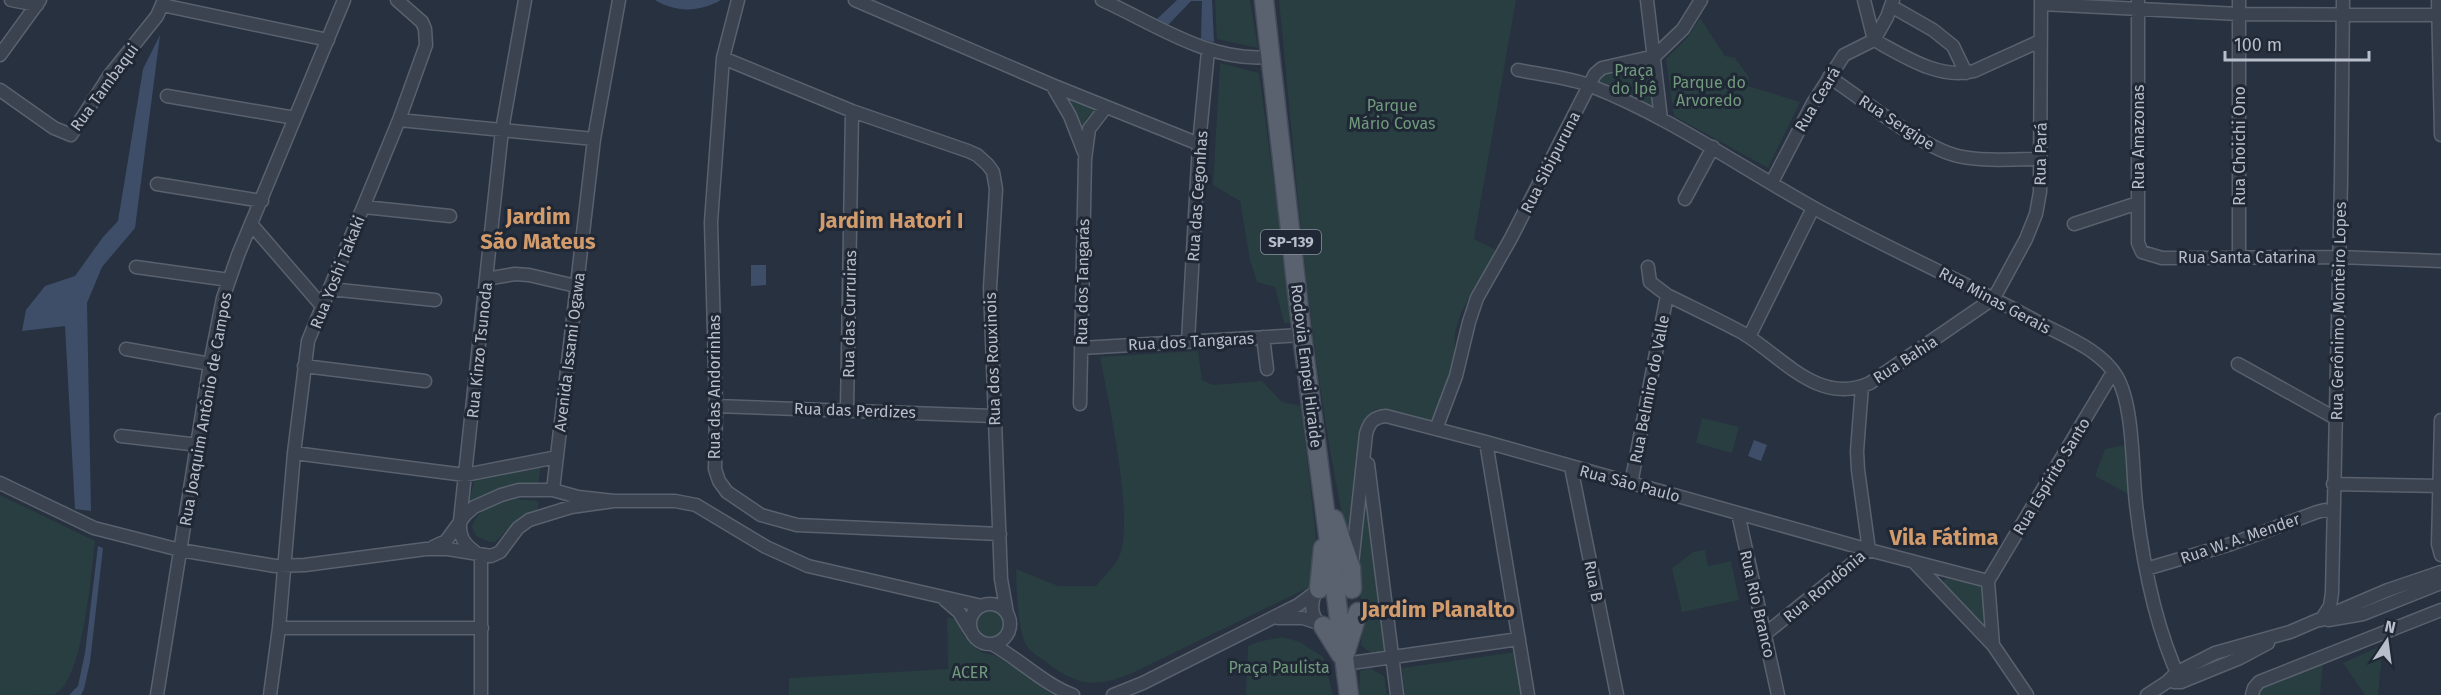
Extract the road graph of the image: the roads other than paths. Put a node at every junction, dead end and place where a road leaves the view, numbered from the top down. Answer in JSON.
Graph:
{"nodes":[{"id":1,"x":11,"y":0,"type":"edge"},
{"id":2,"x":344,"y":0,"type":"edge"},
{"id":3,"x":397,"y":0,"type":"edge"},
{"id":4,"x":525,"y":0,"type":"edge"},
{"id":5,"x":619,"y":0,"type":"edge"},
{"id":6,"x":738,"y":0,"type":"edge"},
{"id":7,"x":855,"y":0,"type":"edge"},
{"id":8,"x":1102,"y":0,"type":"edge"},
{"id":9,"x":1264,"y":0,"type":"edge"},
{"id":10,"x":1647,"y":0,"type":"edge"},
{"id":11,"x":1701,"y":0,"type":"edge"},
{"id":12,"x":1864,"y":0,"type":"edge"},
{"id":13,"x":2239,"y":0,"type":"edge"},
{"id":14,"x":2343,"y":0,"type":"edge"},
{"id":15,"x":2438,"y":0,"type":"edge"},
{"id":16,"x":38,"y":2,"type":"edge"},
{"id":17,"x":163,"y":2,"type":"edge"},
{"id":18,"x":2041,"y":2,"type":"edge"},
{"id":19,"x":1892,"y":3,"type":"edge"},
{"id":20,"x":2138,"y":4,"type":"edge"},
{"id":21,"x":2239,"y":14,"type":"junction"},
{"id":22,"x":2342,"y":15,"type":"junction"},
{"id":23,"x":2439,"y":15,"type":"edge"},
{"id":24,"x":328,"y":40,"type":"junction"},
{"id":25,"x":1874,"y":40,"type":"junction"},
{"id":26,"x":2040,"y":41,"type":"junction"},
{"id":27,"x":1208,"y":51,"type":"junction"},
{"id":28,"x":0,"y":55,"type":"edge"},
{"id":29,"x":1655,"y":56,"type":"junction"},
{"id":30,"x":1269,"y":57,"type":"junction"},
{"id":31,"x":723,"y":58,"type":"junction"},
{"id":32,"x":1518,"y":70,"type":"dead end"},
{"id":33,"x":1966,"y":73,"type":"junction"},
{"id":34,"x":1829,"y":77,"type":"junction"},
{"id":35,"x":1052,"y":85,"type":"junction"},
{"id":36,"x":1589,"y":85,"type":"junction"},
{"id":37,"x":0,"y":90,"type":"edge"},
{"id":38,"x":166,"y":96,"type":"dead end"},
{"id":39,"x":1106,"y":107,"type":"junction"},
{"id":40,"x":852,"y":111,"type":"junction"},
{"id":41,"x":295,"y":118,"type":"junction"},
{"id":42,"x":1661,"y":119,"type":"junction"},
{"id":43,"x":399,"y":120,"type":"junction"},
{"id":44,"x":502,"y":130,"type":"junction"},
{"id":45,"x":2441,"y":135,"type":"edge"},
{"id":46,"x":594,"y":140,"type":"junction"},
{"id":47,"x":1199,"y":144,"type":"junction"},
{"id":48,"x":1713,"y":147,"type":"junction"},
{"id":49,"x":1085,"y":159,"type":"junction"},
{"id":50,"x":2041,"y":159,"type":"junction"},
{"id":51,"x":1772,"y":182,"type":"junction"},
{"id":52,"x":156,"y":184,"type":"dead end"},
{"id":53,"x":1685,"y":199,"type":"dead end"},
{"id":54,"x":262,"y":201,"type":"junction"},
{"id":55,"x":2138,"y":203,"type":"junction"},
{"id":56,"x":363,"y":207,"type":"junction"},
{"id":57,"x":1813,"y":208,"type":"junction"},
{"id":58,"x":450,"y":216,"type":"dead end"},
{"id":59,"x":251,"y":224,"type":"junction"},
{"id":60,"x":2074,"y":224,"type":"dead end"},
{"id":61,"x":2239,"y":257,"type":"junction"},
{"id":62,"x":2339,"y":257,"type":"junction"},
{"id":63,"x":2162,"y":258,"type":"joint"},
{"id":64,"x":2441,"y":261,"type":"edge"},
{"id":65,"x":136,"y":267,"type":"dead end"},
{"id":66,"x":1648,"y":267,"type":"dead end"},
{"id":67,"x":486,"y":279,"type":"junction"},
{"id":68,"x":229,"y":280,"type":"junction"},
{"id":69,"x":576,"y":286,"type":"junction"},
{"id":70,"x":330,"y":289,"type":"junction"},
{"id":71,"x":1667,"y":295,"type":"junction"},
{"id":72,"x":1994,"y":298,"type":"junction"},
{"id":73,"x":435,"y":300,"type":"dead end"},
{"id":74,"x":322,"y":306,"type":"junction"},
{"id":75,"x":1302,"y":335,"type":"junction"},
{"id":76,"x":1263,"y":337,"type":"junction"},
{"id":77,"x":1749,"y":337,"type":"junction"},
{"id":78,"x":1188,"y":341,"type":"junction"},
{"id":79,"x":1081,"y":348,"type":"junction"},
{"id":80,"x":126,"y":349,"type":"dead end"},
{"id":81,"x":210,"y":364,"type":"junction"},
{"id":82,"x":2238,"y":364,"type":"dead end"},
{"id":83,"x":304,"y":366,"type":"junction"},
{"id":84,"x":1266,"y":369,"type":"dead end"},
{"id":85,"x":2114,"y":372,"type":"junction"},
{"id":86,"x":425,"y":381,"type":"dead end"},
{"id":87,"x":1862,"y":387,"type":"junction"},
{"id":88,"x":1080,"y":404,"type":"dead end"},
{"id":89,"x":716,"y":405,"type":"junction"},
{"id":90,"x":847,"y":409,"type":"junction"},
{"id":91,"x":994,"y":416,"type":"junction"},
{"id":92,"x":2335,"y":418,"type":"junction"},
{"id":93,"x":2441,"y":420,"type":"edge"},
{"id":94,"x":1436,"y":429,"type":"junction"},
{"id":95,"x":121,"y":436,"type":"dead end"},
{"id":96,"x":1486,"y":442,"type":"junction"},
{"id":97,"x":199,"y":445,"type":"junction"},
{"id":98,"x":1365,"y":445,"type":"junction"},
{"id":99,"x":294,"y":453,"type":"junction"},
{"id":100,"x":557,"y":457,"type":"junction"},
{"id":101,"x":1572,"y":467,"type":"junction"},
{"id":102,"x":465,"y":475,"type":"junction"},
{"id":103,"x":0,"y":483,"type":"edge"},
{"id":104,"x":1322,"y":483,"type":"junction"},
{"id":105,"x":1631,"y":484,"type":"junction"},
{"id":106,"x":2333,"y":484,"type":"junction"},
{"id":107,"x":2440,"y":486,"type":"edge"},
{"id":108,"x":553,"y":490,"type":"junction"},
{"id":109,"x":617,"y":501,"type":"junction"},
{"id":110,"x":550,"y":513,"type":"junction"},
{"id":111,"x":1738,"y":513,"type":"junction"},
{"id":112,"x":2333,"y":513,"type":"junction"},
{"id":113,"x":460,"y":521,"type":"junction"},
{"id":114,"x":1000,"y":534,"type":"junction"},
{"id":115,"x":426,"y":549,"type":"junction"},
{"id":116,"x":180,"y":550,"type":"junction"},
{"id":117,"x":1869,"y":550,"type":"junction"},
{"id":118,"x":481,"y":555,"type":"junction"},
{"id":119,"x":2441,"y":555,"type":"edge"},
{"id":120,"x":1914,"y":562,"type":"junction"},
{"id":121,"x":284,"y":566,"type":"junction"},
{"id":122,"x":1351,"y":568,"type":"junction"},
{"id":123,"x":2146,"y":569,"type":"junction"},
{"id":124,"x":2441,"y":572,"type":"edge"},
{"id":125,"x":1964,"y":574,"type":"junction"},
{"id":126,"x":1001,"y":579,"type":"junction"},
{"id":127,"x":1988,"y":581,"type":"junction"},
{"id":128,"x":2441,"y":583,"type":"edge"},
{"id":129,"x":1323,"y":588,"type":"junction"},
{"id":130,"x":1353,"y":590,"type":"junction"},
{"id":131,"x":1940,"y":590,"type":"junction"},
{"id":132,"x":2332,"y":593,"type":"junction"},
{"id":133,"x":942,"y":597,"type":"junction"},
{"id":134,"x":985,"y":605,"type":"junction"},
{"id":135,"x":2441,"y":610,"type":"edge"},
{"id":136,"x":2341,"y":611,"type":"junction"},
{"id":137,"x":1358,"y":612,"type":"junction"},
{"id":138,"x":1007,"y":613,"type":"junction"},
{"id":139,"x":2356,"y":616,"type":"junction"},
{"id":140,"x":1268,"y":619,"type":"junction"},
{"id":141,"x":2321,"y":620,"type":"junction"},
{"id":142,"x":1010,"y":626,"type":"junction"},
{"id":143,"x":1327,"y":626,"type":"junction"},
{"id":144,"x":279,"y":628,"type":"junction"},
{"id":145,"x":482,"y":628,"type":"junction"},
{"id":146,"x":973,"y":634,"type":"junction"},
{"id":147,"x":1764,"y":634,"type":"junction"},
{"id":148,"x":1519,"y":639,"type":"junction"},
{"id":149,"x":992,"y":644,"type":"junction"},
{"id":150,"x":1993,"y":645,"type":"junction"},
{"id":151,"x":1016,"y":657,"type":"junction"},
{"id":152,"x":1392,"y":657,"type":"junction"},
{"id":153,"x":1344,"y":661,"type":"junction"},
{"id":154,"x":2179,"y":677,"type":"junction"},
{"id":155,"x":2157,"y":690,"type":"edge"},
{"id":156,"x":157,"y":695,"type":"edge"},
{"id":157,"x":270,"y":695,"type":"edge"},
{"id":158,"x":481,"y":695,"type":"edge"},
{"id":159,"x":1073,"y":695,"type":"edge"},
{"id":160,"x":1113,"y":695,"type":"edge"},
{"id":161,"x":1349,"y":695,"type":"edge"},
{"id":162,"x":1397,"y":695,"type":"edge"},
{"id":163,"x":1528,"y":695,"type":"edge"},
{"id":164,"x":1617,"y":695,"type":"edge"},
{"id":165,"x":1778,"y":695,"type":"edge"},
{"id":166,"x":2027,"y":695,"type":"edge"},
{"id":167,"x":2252,"y":695,"type":"edge"}],
"edges":[{"from":1,"to":16,"type":"street"},
{"from":2,"to":24,"type":"street","name":"Rua Joaquim Antônio de Campos"},
{"from":3,"to":43,"type":"street","name":"Rua Yoshi Takaki"},
{"from":4,"to":44,"type":"street","name":"Rua Kinzo Tsunoda"},
{"from":5,"to":46,"type":"street","name":"Avenida Issami Ogawa"},
{"from":6,"to":31,"type":"street","name":"Rua das Andorinhas"},
{"from":7,"to":35,"type":"street"},
{"from":8,"to":27,"type":"street"},
{"from":9,"to":30,"type":"main road","name":"Rodovia Empei Hiraide","number":"SP-139"},
{"from":10,"to":29,"type":"street"},
{"from":11,"to":29,"type":"street"},
{"from":12,"to":25,"type":"street"},
{"from":13,"to":21,"type":"street","name":"Rua Choichi Ono"},
{"from":14,"to":22,"type":"street","name":"Rua Gerônimo Monteiro Lopes"},
{"from":15,"to":23,"type":"street"},
{"from":16,"to":28,"type":"street"},
{"from":17,"to":24,"type":"street"},
{"from":17,"to":37,"type":"street","name":"Rua Tambaqui"},
{"from":18,"to":20,"type":"street"},
{"from":18,"to":26,"type":"street","name":"Rua Pará"},
{"from":19,"to":25,"type":"street"},
{"from":19,"to":33,"type":"street"},
{"from":20,"to":21,"type":"street"},
{"from":20,"to":55,"type":"street","name":"Rua Amazonas"},
{"from":21,"to":22,"type":"street"},
{"from":21,"to":61,"type":"street","name":"Rua Choichi Ono"},
{"from":22,"to":23,"type":"street"},
{"from":22,"to":62,"type":"street","name":"Rua Gerônimo Monteiro Lopes"},
{"from":23,"to":45,"type":"street"},
{"from":24,"to":41,"type":"street","name":"Rua Joaquim Antônio de Campos"},
{"from":25,"to":33,"type":"street"},
{"from":25,"to":34,"type":"street","name":"Rua Ceará"},
{"from":26,"to":33,"type":"street"},
{"from":26,"to":50,"type":"street","name":"Rua Pará"},
{"from":27,"to":30,"type":"street"},
{"from":27,"to":47,"type":"street","name":"Rua das Cegonhas"},
{"from":29,"to":36,"type":"street"},
{"from":29,"to":42,"type":"street"},
{"from":30,"to":75,"type":"main road","name":"Rodovia Empei Hiraide","number":"SP-139"},
{"from":31,"to":40,"type":"street","name":"Rua dos Rouxinois"},
{"from":31,"to":89,"type":"street","name":"Rua das Andorinhas"},
{"from":32,"to":36,"type":"street","name":"Rua Minas Gerais"},
{"from":34,"to":50,"type":"street","name":"Rua Sergipe"},
{"from":34,"to":51,"type":"street","name":"Rua Ceará"},
{"from":35,"to":39,"type":"street"},
{"from":35,"to":49,"type":"street","name":"Rua dos Tangarás"},
{"from":36,"to":42,"type":"street","name":"Rua Minas Gerais"},
{"from":36,"to":94,"type":"street","name":"Rua Sibipuruna"},
{"from":38,"to":41,"type":"street"},
{"from":39,"to":47,"type":"street"},
{"from":39,"to":49,"type":"street","name":"Rua dos Tangarás"},
{"from":40,"to":90,"type":"street","name":"Rua das Curruiras"},
{"from":40,"to":91,"type":"street","name":"Rua dos Rouxinois"},
{"from":41,"to":54,"type":"street","name":"Rua Joaquim Antônio de Campos"},
{"from":42,"to":48,"type":"street","name":"Rua Minas Gerais"},
{"from":43,"to":44,"type":"street"},
{"from":43,"to":56,"type":"street","name":"Rua Yoshi Takaki"},
{"from":44,"to":46,"type":"street"},
{"from":44,"to":67,"type":"street","name":"Rua Kinzo Tsunoda"},
{"from":46,"to":69,"type":"street","name":"Avenida Issami Ogawa"},
{"from":47,"to":78,"type":"street","name":"Rua das Cegonhas"},
{"from":48,"to":51,"type":"street","name":"Rua Minas Gerais"},
{"from":48,"to":53,"type":"street"},
{"from":49,"to":79,"type":"street","name":"Rua dos Tangarás"},
{"from":50,"to":72,"type":"street","name":"Rua Pará"},
{"from":51,"to":57,"type":"street","name":"Rua Minas Gerais"},
{"from":52,"to":54,"type":"street"},
{"from":54,"to":59,"type":"street","name":"Rua Joaquim Antônio de Campos"},
{"from":55,"to":60,"type":"street"},
{"from":55,"to":63,"type":"street","name":"Rua Amazonas"},
{"from":56,"to":58,"type":"street"},
{"from":56,"to":70,"type":"street","name":"Rua Yoshi Takaki"},
{"from":57,"to":72,"type":"street","name":"Rua Minas Gerais"},
{"from":57,"to":77,"type":"street"},
{"from":59,"to":68,"type":"street","name":"Rua Joaquim Antônio de Campos"},
{"from":59,"to":74,"type":"street"},
{"from":61,"to":62,"type":"street","name":"Rua Santa Catarina"},
{"from":61,"to":63,"type":"street","name":"Rua Santa Catarina"},
{"from":62,"to":64,"type":"street","name":"Rua Santa Catarina"},
{"from":62,"to":92,"type":"street","name":"Rua Gerônimo Monteiro Lopes"},
{"from":65,"to":68,"type":"street"},
{"from":66,"to":71,"type":"street","name":"Rua Belmiro do Valle"},
{"from":67,"to":69,"type":"street"},
{"from":67,"to":102,"type":"street","name":"Rua Kinzo Tsunoda"},
{"from":68,"to":81,"type":"street","name":"Rua Joaquim Antônio de Campos"},
{"from":69,"to":100,"type":"street","name":"Avenida Issami Ogawa"},
{"from":70,"to":73,"type":"street"},
{"from":70,"to":74,"type":"street","name":"Rua Yoshi Takaki"},
{"from":71,"to":77,"type":"street","name":"Rua Bahia"},
{"from":71,"to":105,"type":"street","name":"Rua Belmiro do Valle"},
{"from":72,"to":85,"type":"street","name":"Rua Minas Gerais"},
{"from":72,"to":87,"type":"street","name":"Rua Bahia"},
{"from":74,"to":83,"type":"street","name":"Rua Yoshi Takaki"},
{"from":75,"to":76,"type":"street","name":"Rua dos Tangaras"},
{"from":75,"to":104,"type":"main road","name":"Rodovia Empei Hiraide","number":"SP-139"},
{"from":76,"to":78,"type":"street","name":"Rua dos Tangaras"},
{"from":76,"to":84,"type":"street"},
{"from":77,"to":87,"type":"street","name":"Rua Bahia"},
{"from":78,"to":79,"type":"street","name":"Rua dos Tangaras"},
{"from":79,"to":88,"type":"street","name":"Rua dos Tangarás"},
{"from":80,"to":81,"type":"street"},
{"from":81,"to":97,"type":"street","name":"Rua Joaquim Antônio de Campos"},
{"from":82,"to":92,"type":"street"},
{"from":83,"to":86,"type":"street"},
{"from":83,"to":99,"type":"street","name":"Rua Yoshi Takaki"},
{"from":85,"to":123,"type":"street","name":"Rua Minas Gerais"},
{"from":85,"to":127,"type":"street","name":"Rua Espírito Santo"},
{"from":87,"to":117,"type":"street","name":"Rua Rondônia"},
{"from":89,"to":90,"type":"street","name":"Rua das Perdizes"},
{"from":89,"to":114,"type":"street","name":"Rua das Andorinhas"},
{"from":90,"to":91,"type":"street","name":"Rua das Perdizes"},
{"from":91,"to":114,"type":"street","name":"Rua dos Rouxinois"},
{"from":92,"to":106,"type":"street","name":"Rua Gerônimo Monteiro Lopes"},
{"from":93,"to":107,"type":"street"},
{"from":94,"to":96,"type":"street","name":"Rua São Paulo"},
{"from":94,"to":98,"type":"street","name":"Rua São Paulo"},
{"from":95,"to":97,"type":"street"},
{"from":96,"to":101,"type":"street","name":"Rua São Paulo"},
{"from":96,"to":148,"type":"street"},
{"from":97,"to":116,"type":"street","name":"Rua Joaquim Antônio de Campos"},
{"from":98,"to":122,"type":"street"},
{"from":98,"to":152,"type":"street"},
{"from":99,"to":102,"type":"street"},
{"from":99,"to":121,"type":"street","name":"Rua Yoshi Takaki"},
{"from":100,"to":102,"type":"street"},
{"from":100,"to":108,"type":"street","name":"Avenida Issami Ogawa"},
{"from":101,"to":105,"type":"street","name":"Rua São Paulo"},
{"from":101,"to":164,"type":"street","name":"Rua B"},
{"from":102,"to":113,"type":"street","name":"Rua Kinzo Tsunoda"},
{"from":103,"to":116,"type":"street"},
{"from":104,"to":122,"type":"main road"},
{"from":104,"to":129,"type":"main road"},
{"from":105,"to":111,"type":"street","name":"Rua São Paulo"},
{"from":106,"to":107,"type":"street"},
{"from":106,"to":112,"type":"street","name":"Rua Gerônimo Monteiro Lopes"},
{"from":107,"to":119,"type":"street"},
{"from":108,"to":109,"type":"street"},
{"from":108,"to":110,"type":"street","name":"Avenida Issami Ogawa"},
{"from":108,"to":113,"type":"street"},
{"from":109,"to":110,"type":"street"},
{"from":109,"to":133,"type":"street"},
{"from":110,"to":118,"type":"street"},
{"from":111,"to":117,"type":"street","name":"Rua São Paulo"},
{"from":111,"to":147,"type":"street","name":"Rua Rio Branco"},
{"from":112,"to":123,"type":"street","name":"Rua W. A. Mender"},
{"from":112,"to":132,"type":"street","name":"Rua Gerônimo Monteiro Lopes"},
{"from":113,"to":115,"type":"street"},
{"from":113,"to":118,"type":"street"},
{"from":114,"to":126,"type":"street","name":"Rua dos Rouxinois"},
{"from":115,"to":118,"type":"street"},
{"from":115,"to":121,"type":"street"},
{"from":116,"to":121,"type":"street"},
{"from":116,"to":156,"type":"street","name":"Rua Joaquim Antônio de Campos"},
{"from":117,"to":120,"type":"street","name":"Rua São Paulo"},
{"from":117,"to":147,"type":"street","name":"Rua Rondônia"},
{"from":118,"to":145,"type":"street"},
{"from":120,"to":125,"type":"street","name":"Rua São Paulo"},
{"from":120,"to":131,"type":"street"},
{"from":121,"to":144,"type":"street","name":"Rua Yoshi Takaki"},
{"from":122,"to":130,"type":"main road"},
{"from":123,"to":154,"type":"street","name":"Rua Minas Gerais"},
{"from":124,"to":136,"type":"street"},
{"from":125,"to":127,"type":"street","name":"Rua São Paulo"},
{"from":125,"to":131,"type":"street"},
{"from":126,"to":134,"type":"street","name":"Rua dos Rouxinois"},
{"from":126,"to":138,"type":"street","name":"Rua dos Rouxinois"},
{"from":127,"to":150,"type":"street"},
{"from":128,"to":139,"type":"street"},
{"from":129,"to":130,"type":"street"},
{"from":129,"to":140,"type":"street"},
{"from":129,"to":143,"type":"main road"},
{"from":129,"to":143,"type":"street"},
{"from":130,"to":137,"type":"street"},
{"from":131,"to":150,"type":"street"},
{"from":132,"to":136,"type":"street"},
{"from":132,"to":141,"type":"street","name":"Rua Gerônimo Monteiro Lopes"},
{"from":133,"to":134,"type":"street"},
{"from":133,"to":146,"type":"street"},
{"from":134,"to":138,"type":"street"},
{"from":134,"to":146,"type":"street"},
{"from":135,"to":167,"type":"street"},
{"from":136,"to":139,"type":"street"},
{"from":136,"to":141,"type":"street"},
{"from":137,"to":143,"type":"street"},
{"from":137,"to":153,"type":"main road"},
{"from":138,"to":142,"type":"street"},
{"from":139,"to":141,"type":"street"},
{"from":140,"to":143,"type":"street"},
{"from":140,"to":160,"type":"street"},
{"from":141,"to":154,"type":"street"},
{"from":142,"to":149,"type":"street"},
{"from":142,"to":151,"type":"street"},
{"from":143,"to":153,"type":"main road"},
{"from":144,"to":145,"type":"street"},
{"from":144,"to":157,"type":"street","name":"Rua Yoshi Takaki"},
{"from":145,"to":158,"type":"street"},
{"from":146,"to":149,"type":"street"},
{"from":147,"to":165,"type":"street","name":"Rua Rio Branco"},
{"from":148,"to":152,"type":"street"},
{"from":148,"to":163,"type":"street"},
{"from":149,"to":151,"type":"street"},
{"from":150,"to":166,"type":"street"},
{"from":151,"to":159,"type":"street"},
{"from":152,"to":153,"type":"street"},
{"from":152,"to":162,"type":"street"},
{"from":153,"to":161,"type":"main road"},
{"from":154,"to":155,"type":"street"}]}
